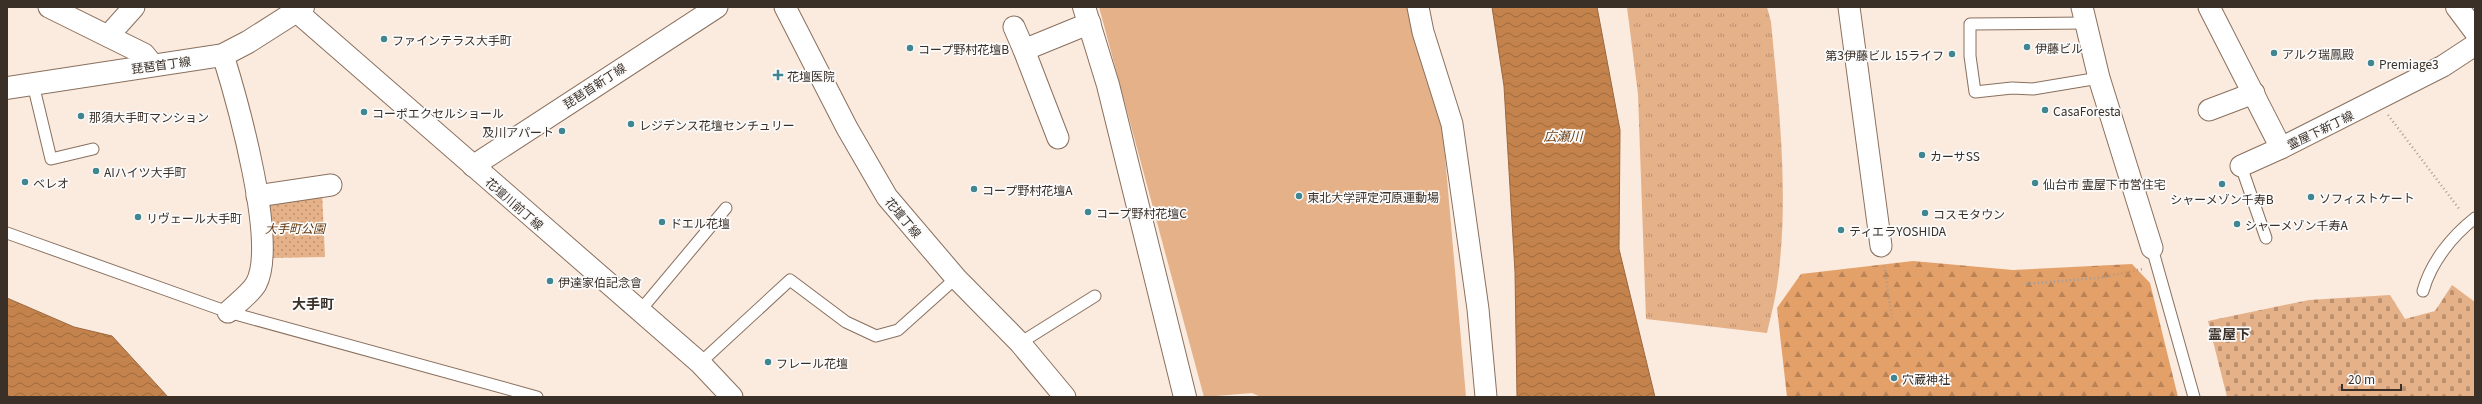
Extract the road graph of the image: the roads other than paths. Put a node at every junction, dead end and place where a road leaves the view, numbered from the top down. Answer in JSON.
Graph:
{"nodes":[{"id":1,"x":49,"y":7,"type":"edge"},
{"id":2,"x":134,"y":7,"type":"edge"},
{"id":3,"x":717,"y":7,"type":"edge"},
{"id":4,"x":785,"y":7,"type":"edge"},
{"id":5,"x":1418,"y":7,"type":"edge"},
{"id":6,"x":1849,"y":7,"type":"edge"},
{"id":7,"x":2210,"y":7,"type":"edge"},
{"id":8,"x":2457,"y":7,"type":"edge"},
{"id":9,"x":299,"y":9,"type":"edge"},
{"id":10,"x":1087,"y":15,"type":"edge"},
{"id":11,"x":2084,"y":15,"type":"edge"},
{"id":12,"x":1014,"y":27,"type":"dead end"},
{"id":13,"x":2475,"y":31,"type":"edge"},
{"id":14,"x":108,"y":36,"type":"junction"},
{"id":15,"x":2475,"y":45,"type":"edge"},
{"id":16,"x":1024,"y":50,"type":"junction"},
{"id":17,"x":223,"y":55,"type":"junction"},
{"id":18,"x":153,"y":65,"type":"junction"},
{"id":19,"x":2099,"y":78,"type":"junction"},
{"id":20,"x":34,"y":84,"type":"junction"},
{"id":21,"x":7,"y":88,"type":"edge"},
{"id":22,"x":2254,"y":93,"type":"junction"},
{"id":23,"x":2209,"y":110,"type":"dead end"},
{"id":24,"x":1058,"y":138,"type":"dead end"},
{"id":25,"x":2282,"y":148,"type":"junction"},
{"id":26,"x":93,"y":149,"type":"dead end"},
{"id":27,"x":473,"y":166,"type":"junction"},
{"id":28,"x":2241,"y":166,"type":"joint"},
{"id":29,"x":332,"y":185,"type":"dead end"},
{"id":30,"x":257,"y":196,"type":"junction"},
{"id":31,"x":726,"y":208,"type":"dead end"},
{"id":32,"x":2472,"y":220,"type":"edge"},
{"id":33,"x":7,"y":234,"type":"edge"},
{"id":34,"x":2266,"y":238,"type":"dead end"},
{"id":35,"x":1881,"y":246,"type":"road end"},
{"id":36,"x":2154,"y":257,"type":"joint"},
{"id":37,"x":956,"y":278,"type":"junction"},
{"id":38,"x":2423,"y":291,"type":"dead end"},
{"id":39,"x":1095,"y":296,"type":"dead end"},
{"id":40,"x":228,"y":312,"type":"junction"},
{"id":41,"x":639,"y":312,"type":"junction"},
{"id":42,"x":1020,"y":343,"type":"junction"},
{"id":43,"x":700,"y":363,"type":"junction"},
{"id":44,"x":537,"y":397,"type":"edge"},
{"id":45,"x":732,"y":397,"type":"edge"},
{"id":46,"x":1065,"y":397,"type":"edge"},
{"id":47,"x":1185,"y":397,"type":"edge"},
{"id":48,"x":1486,"y":397,"type":"edge"},
{"id":49,"x":2194,"y":397,"type":"edge"}],
"edges":[{"from":1,"to":14,"type":"street"},
{"from":2,"to":14,"type":"street"},
{"from":3,"to":27,"type":"street","name":"琵琶首新丁線"},
{"from":4,"to":37,"type":"street","name":"花壇丁線"},
{"from":5,"to":48,"type":"street"},
{"from":6,"to":35,"type":"street"},
{"from":7,"to":22,"type":"street","name":"霊屋下新丁線"},
{"from":8,"to":13,"type":"street"},
{"from":9,"to":17,"type":"street","name":"琵琶首丁線"},
{"from":9,"to":27,"type":"street","name":"花壇川前丁線"},
{"from":10,"to":16,"type":"street"},
{"from":10,"to":47,"type":"street"},
{"from":11,"to":19,"type":"street"},
{"from":11,"to":19,"type":"lane"},
{"from":12,"to":16,"type":"street"},
{"from":14,"to":18,"type":"street"},
{"from":15,"to":25,"type":"street","name":"霊屋下新丁線"},
{"from":16,"to":24,"type":"street"},
{"from":17,"to":18,"type":"street","name":"琵琶首丁線"},
{"from":17,"to":30,"type":"street"},
{"from":18,"to":20,"type":"street","name":"琵琶首丁線"},
{"from":19,"to":36,"type":"street"},
{"from":20,"to":21,"type":"street","name":"琵琶首丁線"},
{"from":20,"to":26,"type":"lane"},
{"from":22,"to":23,"type":"street"},
{"from":22,"to":25,"type":"street","name":"霊屋下新丁線"},
{"from":25,"to":28,"type":"street"},
{"from":27,"to":41,"type":"street","name":"花壇川前丁線"},
{"from":28,"to":34,"type":"lane"},
{"from":29,"to":30,"type":"street"},
{"from":30,"to":40,"type":"street"},
{"from":31,"to":41,"type":"lane"},
{"from":32,"to":38,"type":"lane"},
{"from":33,"to":40,"type":"lane"},
{"from":36,"to":49,"type":"lane"},
{"from":37,"to":42,"type":"street","name":"花壇丁線"},
{"from":37,"to":43,"type":"lane"},
{"from":39,"to":42,"type":"lane"},
{"from":40,"to":44,"type":"lane"},
{"from":41,"to":43,"type":"street","name":"花壇川前丁線"},
{"from":42,"to":46,"type":"street","name":"花壇丁線"},
{"from":43,"to":45,"type":"street","name":"花壇川前丁線"}]}
